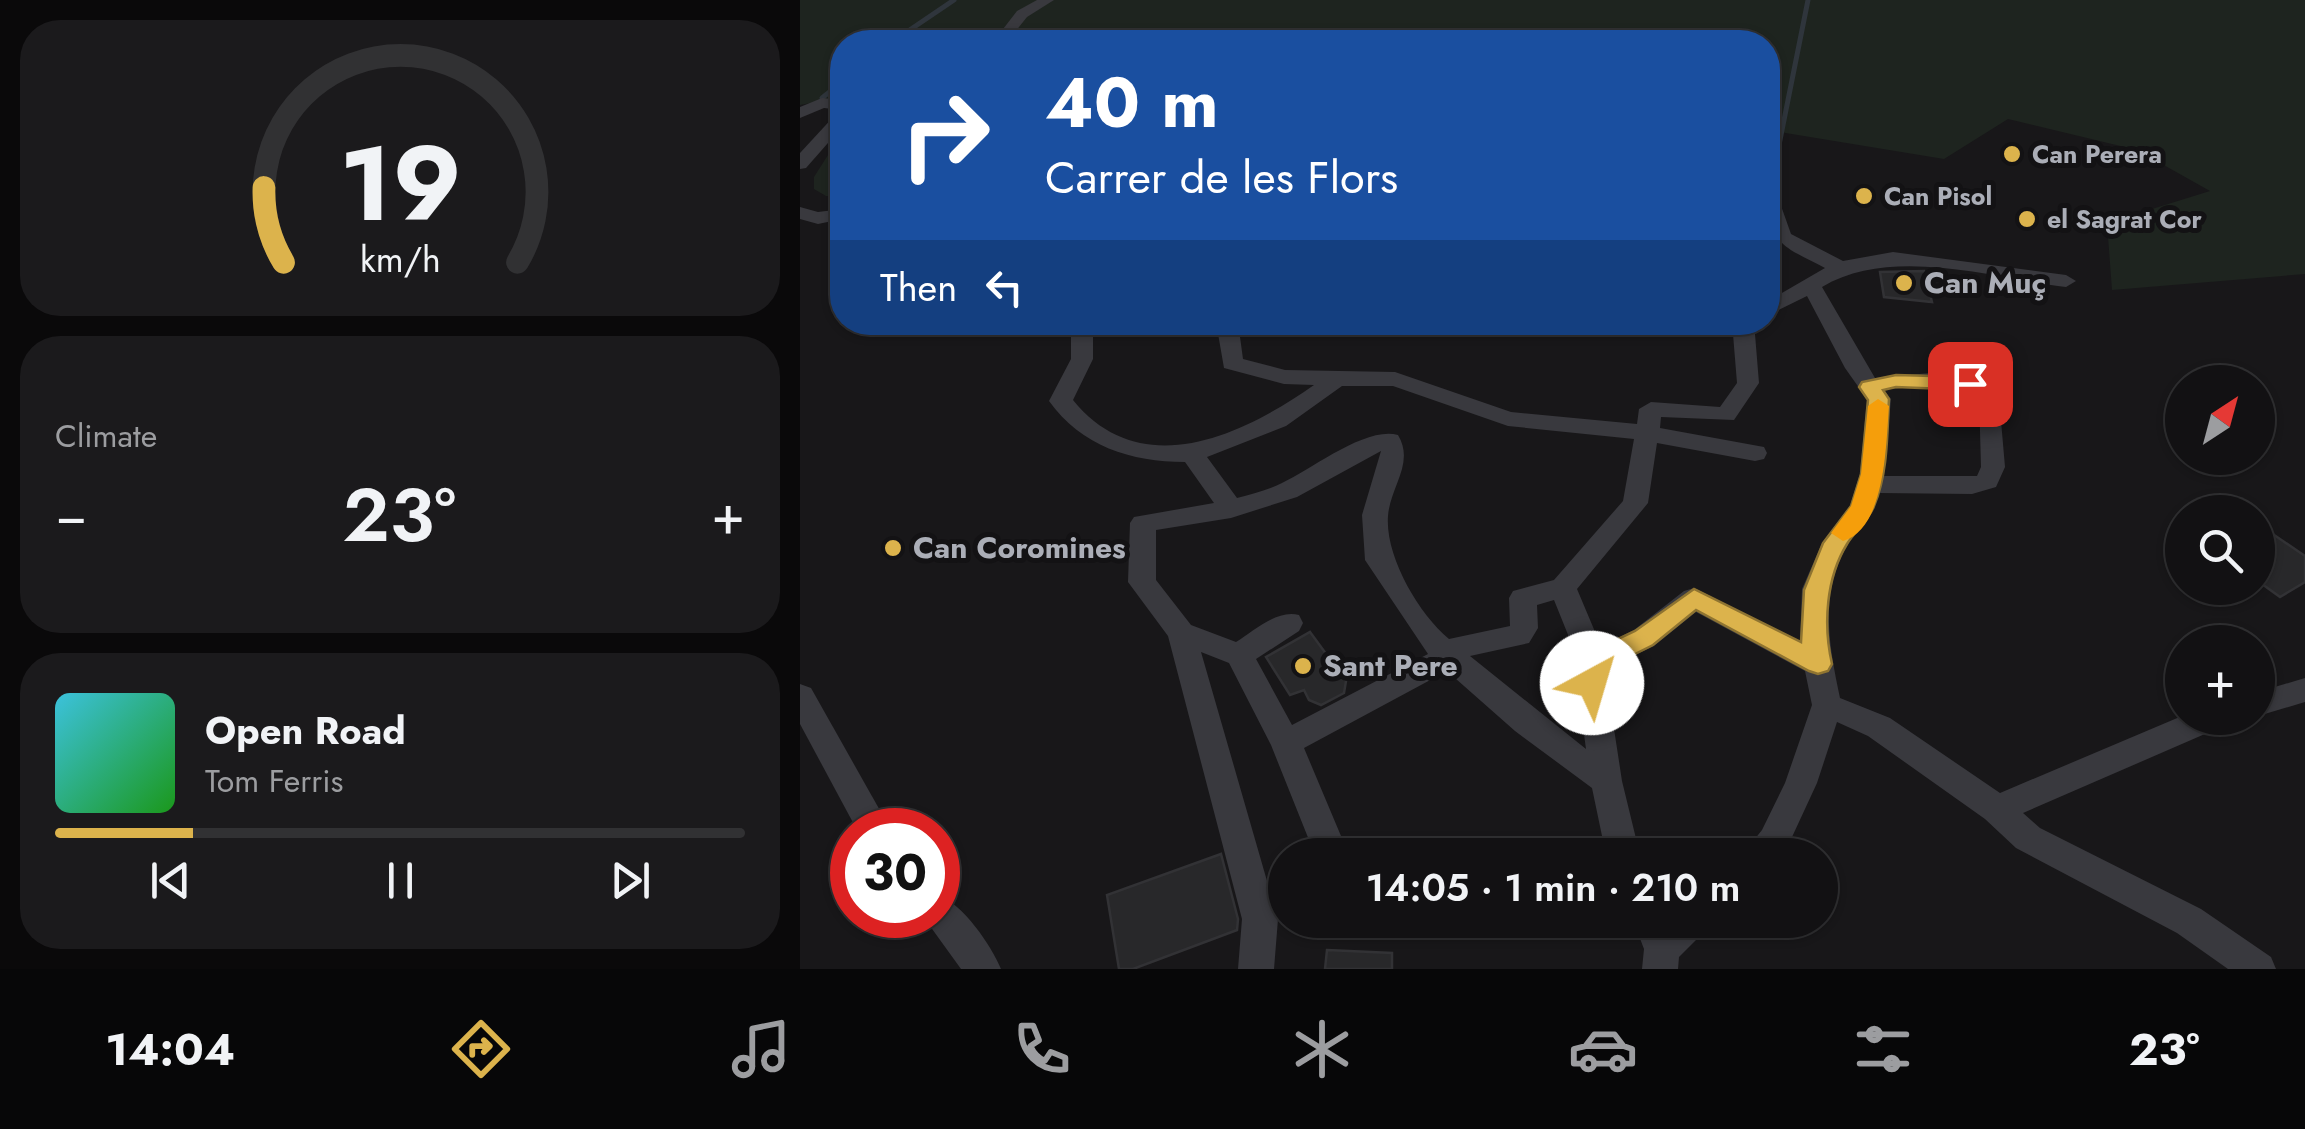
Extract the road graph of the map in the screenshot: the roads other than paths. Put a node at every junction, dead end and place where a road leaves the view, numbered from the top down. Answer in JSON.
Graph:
{"nodes":[{"id":1,"x":1047,"y":0,"type":"edge"},
{"id":2,"x":1009,"y":30,"type":"edge"},
{"id":3,"x":830,"y":105,"type":"edge"},
{"id":4,"x":800,"y":113,"type":"edge"},
{"id":5,"x":830,"y":123,"type":"edge"},
{"id":6,"x":800,"y":164,"type":"edge"},
{"id":7,"x":800,"y":213,"type":"edge"},
{"id":8,"x":830,"y":216,"type":"edge"},
{"id":9,"x":1780,"y":228,"type":"edge"},
{"id":10,"x":1840,"y":268,"type":"junction"},
{"id":11,"x":2066,"y":281,"type":"dead end"},
{"id":12,"x":1811,"y":285,"type":"junction"},
{"id":13,"x":1780,"y":302,"type":"edge"},
{"id":14,"x":1082,"y":335,"type":"edge"},
{"id":15,"x":1229,"y":335,"type":"edge"},
{"id":16,"x":1743,"y":335,"type":"edge"},
{"id":17,"x":1336,"y":379,"type":"junction"},
{"id":18,"x":1870,"y":387,"type":"junction"},
{"id":19,"x":1647,"y":433,"type":"junction"},
{"id":20,"x":1756,"y":452,"type":"dead end"},
{"id":21,"x":1192,"y":454,"type":"junction"},
{"id":22,"x":1870,"y":484,"type":"junction"},
{"id":23,"x":1231,"y":509,"type":"junction"},
{"id":24,"x":1563,"y":588,"type":"junction"},
{"id":25,"x":1289,"y":624,"type":"dead end"},
{"id":26,"x":1181,"y":633,"type":"junction"},
{"id":27,"x":1446,"y":654,"type":"junction"},
{"id":28,"x":1239,"y":655,"type":"junction"},
{"id":29,"x":1594,"y":662,"type":"junction"},
{"id":30,"x":1818,"y":664,"type":"junction"},
{"id":31,"x":2305,"y":690,"type":"edge"},
{"id":32,"x":800,"y":696,"type":"edge"},
{"id":33,"x":2275,"y":699,"type":"edge"},
{"id":34,"x":1827,"y":705,"type":"junction"},
{"id":35,"x":2170,"y":735,"type":"edge"},
{"id":36,"x":1286,"y":743,"type":"junction"},
{"id":37,"x":1606,"y":781,"type":"junction"},
{"id":38,"x":862,"y":808,"type":"edge"},
{"id":39,"x":1997,"y":808,"type":"junction"},
{"id":40,"x":1325,"y":838,"type":"edge"},
{"id":41,"x":1619,"y":838,"type":"edge"},
{"id":42,"x":1775,"y":838,"type":"edge"},
{"id":43,"x":959,"y":938,"type":"edge"},
{"id":44,"x":2252,"y":966,"type":"edge"},
{"id":45,"x":983,"y":969,"type":"edge"},
{"id":46,"x":1256,"y":969,"type":"edge"}],
"edges":[{"from":1,"to":2,"type":"street"},
{"from":3,"to":4,"type":"street"},
{"from":5,"to":6,"type":"street"},
{"from":7,"to":8,"type":"street"},
{"from":9,"to":10,"type":"street"},
{"from":10,"to":11,"type":"street"},
{"from":10,"to":12,"type":"street"},
{"from":12,"to":13,"type":"street"},
{"from":12,"to":18,"type":"street"},
{"from":14,"to":21,"type":"street"},
{"from":15,"to":17,"type":"street"},
{"from":16,"to":19,"type":"street"},
{"from":17,"to":19,"type":"street"},
{"from":17,"to":21,"type":"street"},
{"from":18,"to":22,"type":"street"},
{"from":18,"to":22,"type":"street"},
{"from":19,"to":20,"type":"street"},
{"from":19,"to":24,"type":"street"},
{"from":21,"to":23,"type":"street"},
{"from":22,"to":30,"type":"street"},
{"from":23,"to":26,"type":"street"},
{"from":23,"to":27,"type":"street"},
{"from":24,"to":27,"type":"street"},
{"from":24,"to":29,"type":"street"},
{"from":25,"to":28,"type":"street"},
{"from":26,"to":28,"type":"street"},
{"from":26,"to":46,"type":"street"},
{"from":27,"to":36,"type":"street"},
{"from":27,"to":37,"type":"street"},
{"from":28,"to":36,"type":"street"},
{"from":29,"to":30,"type":"street"},
{"from":29,"to":37,"type":"street"},
{"from":30,"to":34,"type":"street"},
{"from":31,"to":33,"type":"street"},
{"from":32,"to":38,"type":"street"},
{"from":34,"to":39,"type":"street"},
{"from":34,"to":42,"type":"street"},
{"from":35,"to":39,"type":"street"},
{"from":36,"to":40,"type":"street"},
{"from":37,"to":41,"type":"street"},
{"from":39,"to":44,"type":"street"},
{"from":43,"to":45,"type":"street"}]}
